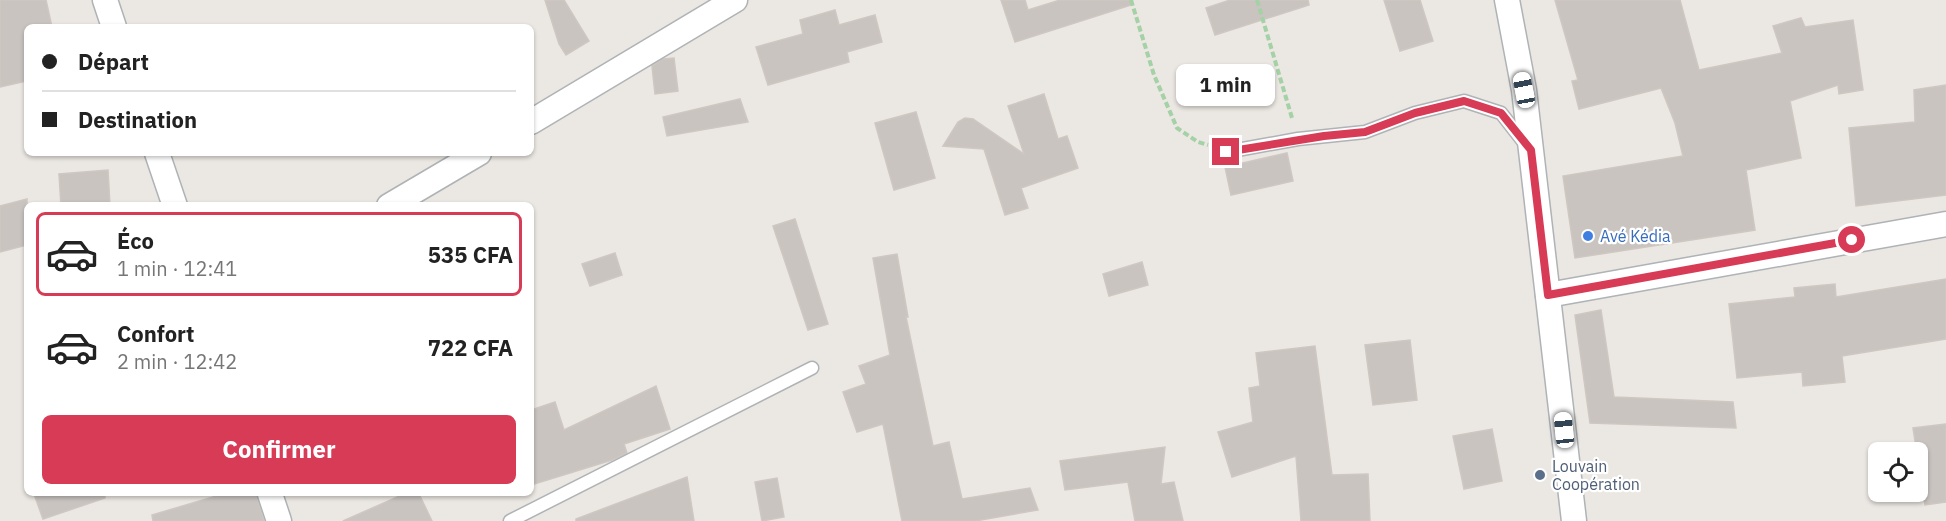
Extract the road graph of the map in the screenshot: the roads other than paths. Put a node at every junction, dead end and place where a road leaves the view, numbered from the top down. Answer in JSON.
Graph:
{"nodes":[{"id":1,"x":105,"y":0,"type":"edge"},
{"id":2,"x":735,"y":0,"type":"edge"},
{"id":3,"x":1507,"y":0,"type":"edge"},
{"id":4,"x":113,"y":24,"type":"edge"},
{"id":5,"x":534,"y":120,"type":"edge"},
{"id":6,"x":1531,"y":150,"type":"junction"},
{"id":7,"x":1226,"y":152,"type":"road end"},
{"id":8,"x":158,"y":156,"type":"edge"},
{"id":9,"x":474,"y":156,"type":"edge"},
{"id":10,"x":174,"y":202,"type":"edge"},
{"id":11,"x":396,"y":202,"type":"edge"},
{"id":12,"x":1946,"y":224,"type":"edge"},
{"id":13,"x":1548,"y":295,"type":"junction"},
{"id":14,"x":812,"y":368,"type":"dead end"},
{"id":15,"x":271,"y":496,"type":"edge"},
{"id":16,"x":279,"y":521,"type":"edge"},
{"id":17,"x":510,"y":521,"type":"edge"},
{"id":18,"x":1574,"y":521,"type":"edge"}],
"edges":[{"from":1,"to":4,"type":"street"},
{"from":2,"to":5,"type":"street"},
{"from":3,"to":6,"type":"street"},
{"from":6,"to":7,"type":"lane"},
{"from":6,"to":13,"type":"street"},
{"from":8,"to":10,"type":"street"},
{"from":9,"to":11,"type":"street"},
{"from":12,"to":13,"type":"street"},
{"from":13,"to":18,"type":"street"},
{"from":14,"to":17,"type":"lane"},
{"from":15,"to":16,"type":"street"}]}
